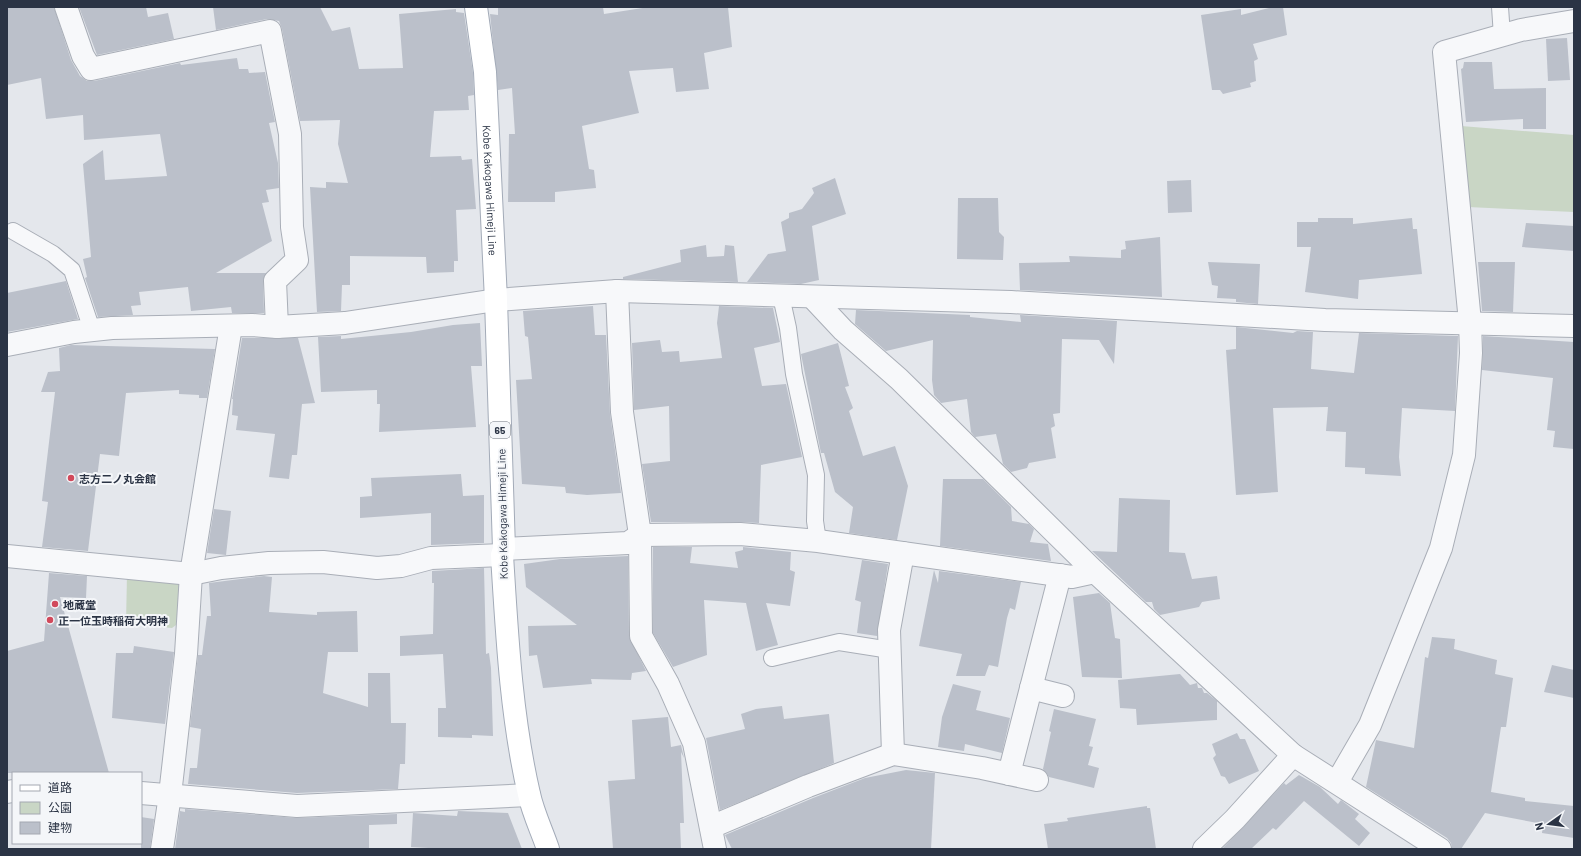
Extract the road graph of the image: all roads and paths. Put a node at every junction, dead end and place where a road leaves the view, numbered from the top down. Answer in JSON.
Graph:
{"nodes":[{"id":1,"x":66,"y":7,"type":"edge"},
{"id":2,"x":476,"y":7,"type":"edge"},
{"id":3,"x":1500,"y":7,"type":"edge"},
{"id":4,"x":1574,"y":21,"type":"edge"},
{"id":5,"x":1502,"y":36,"type":"junction"},
{"id":6,"x":13,"y":230,"type":"dead end"},
{"id":7,"x":617,"y":291,"type":"junction"},
{"id":8,"x":781,"y":296,"type":"junction"},
{"id":9,"x":813,"y":298,"type":"junction"},
{"id":10,"x":496,"y":300,"type":"junction"},
{"id":11,"x":1470,"y":322,"type":"junction"},
{"id":12,"x":232,"y":326,"type":"junction"},
{"id":13,"x":1574,"y":326,"type":"edge"},
{"id":14,"x":277,"y":327,"type":"junction"},
{"id":15,"x":92,"y":330,"type":"junction"},
{"id":16,"x":7,"y":345,"type":"edge"},
{"id":17,"x":640,"y":535,"type":"junction"},
{"id":18,"x":818,"y":541,"type":"junction"},
{"id":19,"x":503,"y":552,"type":"junction"},
{"id":20,"x":903,"y":553,"type":"junction"},
{"id":21,"x":7,"y":556,"type":"edge"},
{"id":22,"x":1095,"y":572,"type":"junction"},
{"id":23,"x":191,"y":574,"type":"junction"},
{"id":24,"x":1060,"y":575,"type":"junction"},
{"id":25,"x":890,"y":650,"type":"junction"},
{"id":26,"x":772,"y":658,"type":"dead end"},
{"id":27,"x":1031,"y":688,"type":"junction"},
{"id":28,"x":1063,"y":696,"type":"dead end"},
{"id":29,"x":893,"y":754,"type":"junction"},
{"id":30,"x":1293,"y":755,"type":"junction"},
{"id":31,"x":1009,"y":774,"type":"junction"},
{"id":32,"x":1037,"y":780,"type":"dead end"},
{"id":33,"x":1337,"y":782,"type":"junction"},
{"id":34,"x":142,"y":793,"type":"edge"},
{"id":35,"x":170,"y":795,"type":"junction"},
{"id":36,"x":529,"y":795,"type":"junction"},
{"id":37,"x":711,"y":827,"type":"junction"},
{"id":38,"x":162,"y":849,"type":"edge"},
{"id":39,"x":548,"y":849,"type":"edge"},
{"id":40,"x":715,"y":849,"type":"edge"},
{"id":41,"x":1204,"y":849,"type":"edge"},
{"id":42,"x":1440,"y":849,"type":"edge"}],
"edges":[{"from":1,"to":14,"type":"street"},
{"from":2,"to":10,"type":"main road","name":"Kobe Kakogawa Himeji Line","number":"65"},
{"from":3,"to":5,"type":"lane"},
{"from":4,"to":5,"type":"street"},
{"from":5,"to":11,"type":"street"},
{"from":6,"to":15,"type":"lane"},
{"from":7,"to":8,"type":"street"},
{"from":7,"to":10,"type":"street"},
{"from":7,"to":17,"type":"street"},
{"from":8,"to":9,"type":"street"},
{"from":8,"to":18,"type":"lane"},
{"from":9,"to":11,"type":"street"},
{"from":9,"to":22,"type":"street"},
{"from":10,"to":14,"type":"street"},
{"from":10,"to":19,"type":"main road","name":"Kobe Kakogawa Himeji Line","number":"65"},
{"from":11,"to":13,"type":"street"},
{"from":11,"to":33,"type":"street"},
{"from":12,"to":14,"type":"street"},
{"from":12,"to":15,"type":"street"},
{"from":12,"to":23,"type":"street"},
{"from":15,"to":16,"type":"street"},
{"from":17,"to":18,"type":"street"},
{"from":17,"to":19,"type":"street"},
{"from":17,"to":37,"type":"street"},
{"from":18,"to":20,"type":"street"},
{"from":19,"to":23,"type":"street"},
{"from":19,"to":36,"type":"main road","name":"Kobe Kakogawa Himeji Line","number":"65"},
{"from":20,"to":24,"type":"street"},
{"from":20,"to":25,"type":"street"},
{"from":21,"to":23,"type":"street"},
{"from":22,"to":24,"type":"street"},
{"from":22,"to":30,"type":"street"},
{"from":23,"to":35,"type":"street"},
{"from":24,"to":27,"type":"street"},
{"from":25,"to":26,"type":"lane"},
{"from":25,"to":29,"type":"street"},
{"from":27,"to":28,"type":"street"},
{"from":27,"to":31,"type":"street"},
{"from":29,"to":31,"type":"street"},
{"from":29,"to":37,"type":"street"},
{"from":30,"to":33,"type":"street"},
{"from":30,"to":41,"type":"street"},
{"from":31,"to":32,"type":"street"},
{"from":33,"to":42,"type":"street"},
{"from":34,"to":35,"type":"street"},
{"from":35,"to":36,"type":"street"},
{"from":35,"to":38,"type":"street"},
{"from":36,"to":39,"type":"main road","name":"Kobe Kakogawa Himeji Line","number":"65"},
{"from":37,"to":40,"type":"street"}]}
